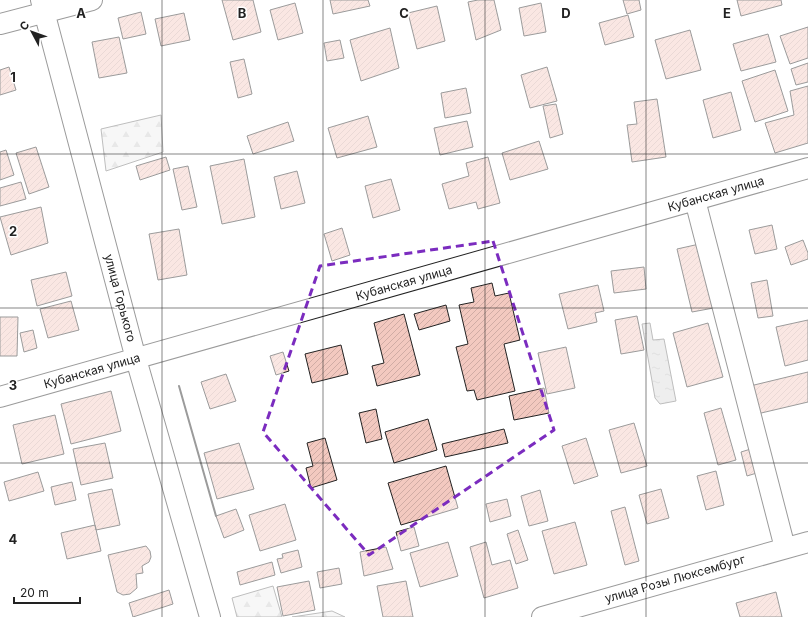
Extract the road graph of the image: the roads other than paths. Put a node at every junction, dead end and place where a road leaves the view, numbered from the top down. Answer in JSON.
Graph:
{"nodes":[{"id":1,"x":92,"y":0,"type":"edge"},
{"id":2,"x":43,"y":6,"type":"edge"},
{"id":3,"x":0,"y":24,"type":"edge"},
{"id":4,"x":808,"y":168,"type":"edge"},
{"id":5,"x":695,"y":200,"type":"junction"},
{"id":6,"x":136,"y":359,"type":"junction"},
{"id":7,"x":0,"y":397,"type":"edge"},
{"id":8,"x":808,"y":542,"type":"edge"},
{"id":9,"x":784,"y":548,"type":"junction"},
{"id":10,"x":210,"y":617,"type":"edge"},
{"id":11,"x":542,"y":617,"type":"edge"}],
"edges":[{"from":1,"to":2,"type":"street"},
{"from":2,"to":3,"type":"street"},
{"from":2,"to":6,"type":"street","name":"улица Горького"},
{"from":4,"to":5,"type":"street","name":"Кубанская улица"},
{"from":5,"to":6,"type":"street","name":"Кубанская улица"},
{"from":5,"to":9,"type":"street"},
{"from":6,"to":7,"type":"street","name":"Кубанская улица"},
{"from":6,"to":10,"type":"street","name":"улица Горького"},
{"from":8,"to":9,"type":"street","name":"улица Розы Люксембург"},
{"from":9,"to":11,"type":"street","name":"улица Розы Люксембург"}]}
